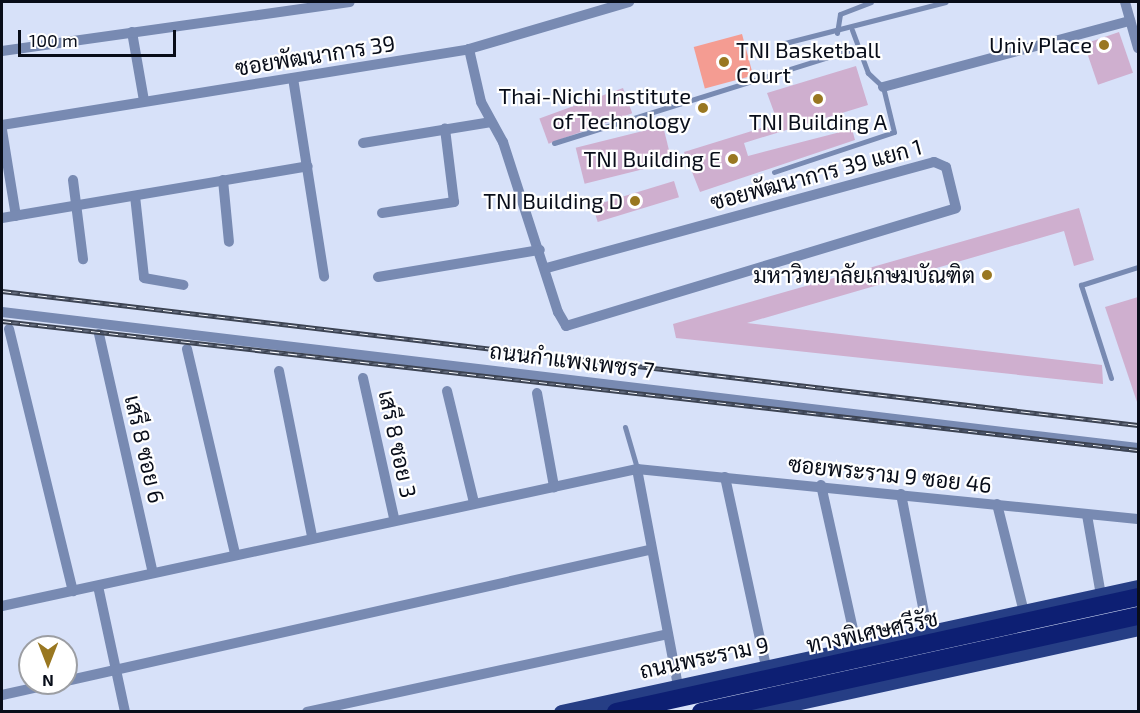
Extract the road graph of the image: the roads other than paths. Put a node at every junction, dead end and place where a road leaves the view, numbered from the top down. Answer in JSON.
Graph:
{"nodes":[{"id":1,"x":350,"y":2,"type":"edge"},
{"id":2,"x":629,"y":2,"type":"edge"},
{"id":3,"x":872,"y":2,"type":"edge"},
{"id":4,"x":946,"y":2,"type":"edge"},
{"id":5,"x":1125,"y":2,"type":"edge"},
{"id":6,"x":1130,"y":21,"type":"junction"},
{"id":7,"x":852,"y":30,"type":"junction"},
{"id":8,"x":132,"y":33,"type":"junction"},
{"id":9,"x":837,"y":33,"type":"junction"},
{"id":10,"x":777,"y":45,"type":"dead end"},
{"id":11,"x":857,"y":48,"type":"junction"},
{"id":12,"x":1138,"y":48,"type":"edge"},
{"id":13,"x":469,"y":49,"type":"junction"},
{"id":14,"x":2,"y":51,"type":"edge"},
{"id":15,"x":293,"y":78,"type":"junction"},
{"id":16,"x":883,"y":87,"type":"junction"},
{"id":17,"x":144,"y":101,"type":"junction"},
{"id":18,"x":491,"y":122,"type":"junction"},
{"id":19,"x":2,"y":124,"type":"edge"},
{"id":20,"x":445,"y":129,"type":"junction"},
{"id":21,"x":2,"y":130,"type":"edge"},
{"id":22,"x":363,"y":143,"type":"dead end"},
{"id":23,"x":554,"y":143,"type":"dead end"},
{"id":24,"x":308,"y":166,"type":"junction"},
{"id":25,"x":774,"y":172,"type":"dead end"},
{"id":26,"x":73,"y":180,"type":"dead end"},
{"id":27,"x":223,"y":180,"type":"junction"},
{"id":28,"x":135,"y":196,"type":"junction"},
{"id":29,"x":80,"y":205,"type":"junction"},
{"id":30,"x":382,"y":213,"type":"dead end"},
{"id":31,"x":16,"y":216,"type":"junction"},
{"id":32,"x":2,"y":218,"type":"edge"},
{"id":33,"x":229,"y":242,"type":"dead end"},
{"id":34,"x":540,"y":250,"type":"junction"},
{"id":35,"x":83,"y":258,"type":"dead end"},
{"id":36,"x":1138,"y":267,"type":"edge"},
{"id":37,"x":546,"y":268,"type":"junction"},
{"id":38,"x":324,"y":277,"type":"dead end"},
{"id":39,"x":378,"y":277,"type":"dead end"},
{"id":40,"x":183,"y":285,"type":"dead end"},
{"id":41,"x":2,"y":312,"type":"edge"},
{"id":42,"x":9,"y":329,"type":"dead end"},
{"id":43,"x":99,"y":334,"type":"dead end"},
{"id":44,"x":187,"y":349,"type":"dead end"},
{"id":45,"x":279,"y":371,"type":"dead end"},
{"id":46,"x":363,"y":378,"type":"dead end"},
{"id":47,"x":1111,"y":378,"type":"dead end"},
{"id":48,"x":447,"y":391,"type":"dead end"},
{"id":49,"x":537,"y":393,"type":"dead end"},
{"id":50,"x":625,"y":427,"type":"dead end"},
{"id":51,"x":1138,"y":448,"type":"edge"},
{"id":52,"x":637,"y":469,"type":"junction"},
{"id":53,"x":725,"y":477,"type":"junction"},
{"id":54,"x":821,"y":485,"type":"junction"},
{"id":55,"x":554,"y":487,"type":"junction"},
{"id":56,"x":901,"y":494,"type":"junction"},
{"id":57,"x":474,"y":503,"type":"junction"},
{"id":58,"x":997,"y":504,"type":"junction"},
{"id":59,"x":1087,"y":515,"type":"junction"},
{"id":60,"x":394,"y":518,"type":"junction"},
{"id":61,"x":1138,"y":519,"type":"edge"},
{"id":62,"x":312,"y":537,"type":"junction"},
{"id":63,"x":649,"y":550,"type":"junction"},
{"id":64,"x":235,"y":553,"type":"junction"},
{"id":65,"x":153,"y":573,"type":"junction"},
{"id":66,"x":99,"y":586,"type":"junction"},
{"id":67,"x":1138,"y":587,"type":"edge"},
{"id":68,"x":73,"y":591,"type":"junction"},
{"id":69,"x":1101,"y":595,"type":"junction"},
{"id":70,"x":1138,"y":597,"type":"edge"},
{"id":71,"x":2,"y":606,"type":"edge"},
{"id":72,"x":1024,"y":612,"type":"junction"},
{"id":73,"x":1138,"y":616,"type":"edge"},
{"id":74,"x":1138,"y":628,"type":"edge"},
{"id":75,"x":928,"y":633,"type":"junction"},
{"id":76,"x":668,"y":634,"type":"junction"},
{"id":77,"x":857,"y":648,"type":"junction"},
{"id":78,"x":766,"y":666,"type":"junction"},
{"id":79,"x":117,"y":670,"type":"junction"},
{"id":80,"x":78,"y":678,"type":"edge"},
{"id":81,"x":678,"y":685,"type":"junction"},
{"id":82,"x":18,"y":691,"type":"edge"},
{"id":83,"x":2,"y":695,"type":"edge"},
{"id":84,"x":773,"y":709,"type":"edge"},
{"id":85,"x":125,"y":711,"type":"edge"},
{"id":86,"x":307,"y":711,"type":"edge"},
{"id":87,"x":561,"y":711,"type":"edge"},
{"id":88,"x":616,"y":711,"type":"edge"},
{"id":89,"x":701,"y":711,"type":"edge"},
{"id":90,"x":754,"y":711,"type":"edge"}],
"edges":[{"from":1,"to":8,"type":"street"},
{"from":2,"to":13,"type":"street","name":"ซอยพัฒนาการ 39"},
{"from":3,"to":9,"type":"lane"},
{"from":4,"to":7,"type":"lane"},
{"from":5,"to":6,"type":"street"},
{"from":6,"to":12,"type":"street"},
{"from":6,"to":16,"type":"street"},
{"from":7,"to":9,"type":"lane"},
{"from":7,"to":11,"type":"lane"},
{"from":8,"to":14,"type":"street"},
{"from":8,"to":17,"type":"street"},
{"from":9,"to":10,"type":"lane"},
{"from":11,"to":16,"type":"lane"},
{"from":11,"to":23,"type":"lane"},
{"from":13,"to":15,"type":"street","name":"ซอยพัฒนาการ 39"},
{"from":13,"to":18,"type":"street","name":"ซอยพัฒนาการ 39 แยก 1"},
{"from":15,"to":17,"type":"street","name":"ซอยพัฒนาการ 39"},
{"from":15,"to":24,"type":"street"},
{"from":16,"to":25,"type":"lane"},
{"from":17,"to":19,"type":"street","name":"ซอยพัฒนาการ 39"},
{"from":18,"to":20,"type":"street"},
{"from":18,"to":34,"type":"street","name":"ซอยพัฒนาการ 39 แยก 1"},
{"from":20,"to":22,"type":"street"},
{"from":20,"to":30,"type":"street"},
{"from":21,"to":31,"type":"street"},
{"from":24,"to":27,"type":"street"},
{"from":24,"to":38,"type":"street"},
{"from":26,"to":29,"type":"street"},
{"from":27,"to":28,"type":"street"},
{"from":27,"to":33,"type":"street"},
{"from":28,"to":29,"type":"street"},
{"from":28,"to":40,"type":"street"},
{"from":29,"to":31,"type":"street"},
{"from":29,"to":35,"type":"street"},
{"from":31,"to":32,"type":"street"},
{"from":34,"to":37,"type":"street","name":"ซอยพัฒนาการ 39 แยก 1"},
{"from":34,"to":39,"type":"street"},
{"from":36,"to":47,"type":"lane"},
{"from":37,"to":37,"type":"street","name":"ซอยพัฒนาการ 39 แยก 1"},
{"from":41,"to":51,"type":"street","name":"ถนนกำแพงเพชร 7"},
{"from":42,"to":68,"type":"street"},
{"from":43,"to":65,"type":"street","name":"เสรี 8 ซอย 6"},
{"from":44,"to":64,"type":"street"},
{"from":45,"to":62,"type":"street"},
{"from":46,"to":60,"type":"street","name":"เสรี 8 ซอย 3"},
{"from":48,"to":57,"type":"street"},
{"from":49,"to":55,"type":"street"},
{"from":50,"to":52,"type":"lane"},
{"from":52,"to":53,"type":"street","name":"ซอยพระราม 9 ซอย 46"},
{"from":52,"to":55,"type":"street","name":"ซอยพระราม 9 ซอย 46"},
{"from":52,"to":63,"type":"street"},
{"from":53,"to":54,"type":"street","name":"ซอยพระราม 9 ซอย 46"},
{"from":53,"to":78,"type":"street"},
{"from":54,"to":56,"type":"street","name":"ซอยพระราม 9 ซอย 46"},
{"from":54,"to":77,"type":"street"},
{"from":55,"to":57,"type":"street","name":"ซอยพระราม 9 ซอย 46"},
{"from":56,"to":58,"type":"street","name":"ซอยพระราม 9 ซอย 46"},
{"from":56,"to":75,"type":"street"},
{"from":57,"to":60,"type":"street","name":"ซอยพระราม 9 ซอย 46"},
{"from":58,"to":59,"type":"street","name":"ซอยพระราม 9 ซอย 46"},
{"from":58,"to":72,"type":"street"},
{"from":59,"to":61,"type":"street","name":"ซอยพระราม 9 ซอย 46"},
{"from":59,"to":69,"type":"street"},
{"from":60,"to":62,"type":"street","name":"ซอยพระราม 9 ซอย 46"},
{"from":62,"to":64,"type":"street","name":"ซอยพระราม 9 ซอย 46"},
{"from":63,"to":76,"type":"street"},
{"from":63,"to":79,"type":"street"},
{"from":64,"to":65,"type":"street","name":"ซอยพระราม 9 ซอย 46"},
{"from":65,"to":66,"type":"street","name":"ซอยพระราม 9 ซอย 46"},
{"from":66,"to":68,"type":"street","name":"ซอยพระราม 9 ซอย 46"},
{"from":66,"to":79,"type":"street"},
{"from":67,"to":69,"type":"main road","name":"ถนนพระราม 9"},
{"from":68,"to":71,"type":"street","name":"ซอยพระราม 9 ซอย 46"},
{"from":69,"to":72,"type":"main road","name":"ถนนพระราม 9"},
{"from":70,"to":88,"type":"highway","name":"ทางพิเศษศรีรัช"},
{"from":72,"to":75,"type":"main road","name":"ถนนพระราม 9"},
{"from":73,"to":89,"type":"highway","name":"ทางพิเศษศรีรัช"},
{"from":74,"to":84,"type":"main road"},
{"from":75,"to":77,"type":"main road","name":"ถนนพระราม 9"},
{"from":76,"to":81,"type":"street"},
{"from":76,"to":86,"type":"street"},
{"from":77,"to":78,"type":"main road","name":"ถนนพระราม 9"},
{"from":78,"to":81,"type":"main road","name":"ถนนพระราม 9"},
{"from":79,"to":80,"type":"street"},
{"from":79,"to":85,"type":"street"},
{"from":81,"to":87,"type":"main road","name":"ถนนพระราม 9"},
{"from":82,"to":83,"type":"street"},
{"from":84,"to":90,"type":"main road"}]}
